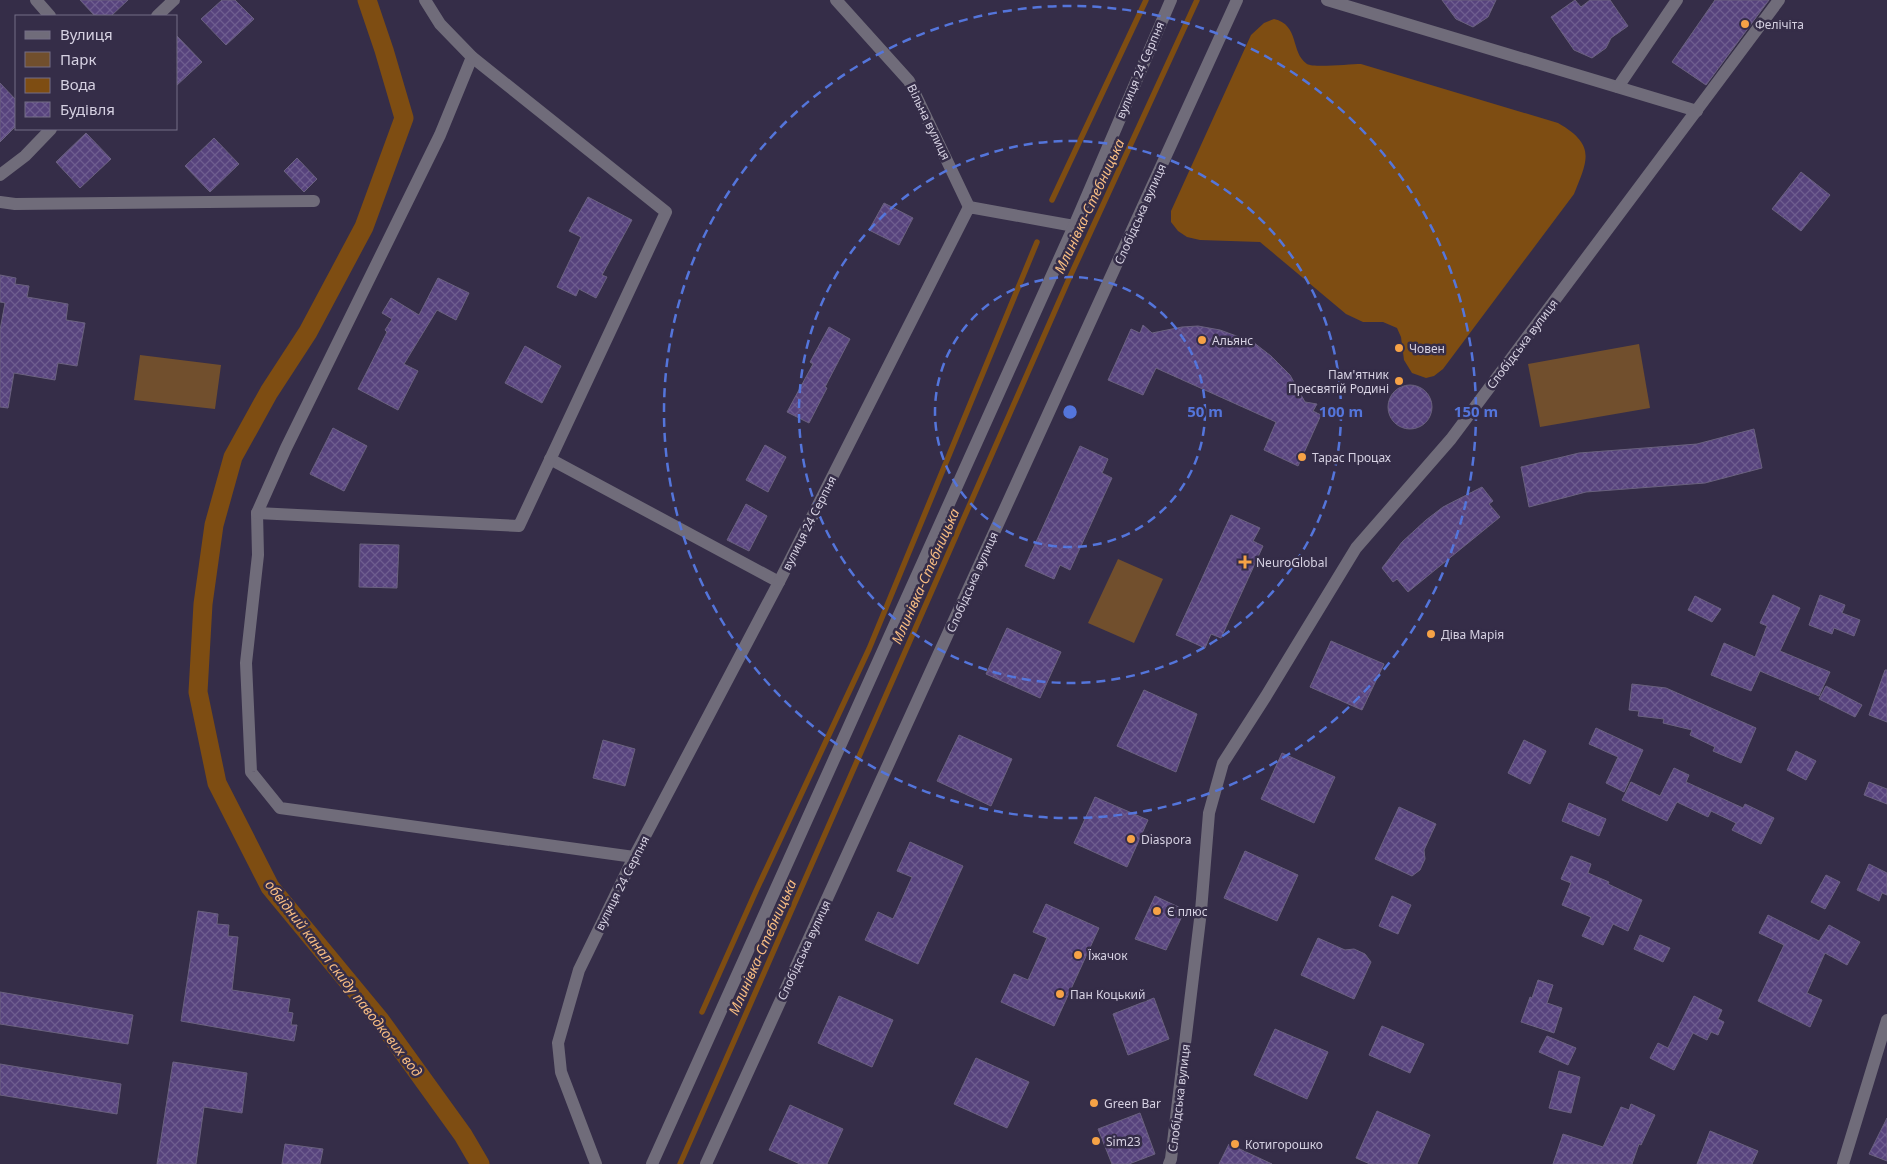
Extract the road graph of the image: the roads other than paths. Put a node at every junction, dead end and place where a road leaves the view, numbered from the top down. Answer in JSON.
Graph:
{"nodes":[{"id":1,"x":36,"y":0,"type":"edge"},
{"id":2,"x":174,"y":0,"type":"edge"},
{"id":3,"x":425,"y":0,"type":"edge"},
{"id":4,"x":836,"y":0,"type":"edge"},
{"id":5,"x":1171,"y":0,"type":"edge"},
{"id":6,"x":1238,"y":0,"type":"edge"},
{"id":7,"x":1327,"y":0,"type":"edge"},
{"id":8,"x":1677,"y":0,"type":"edge"},
{"id":9,"x":1779,"y":0,"type":"edge"},
{"id":10,"x":49,"y":15,"type":"edge"},
{"id":11,"x":159,"y":15,"type":"edge"},
{"id":12,"x":472,"y":58,"type":"junction"},
{"id":13,"x":1618,"y":87,"type":"junction"},
{"id":14,"x":1698,"y":111,"type":"junction"},
{"id":15,"x":50,"y":130,"type":"edge"},
{"id":16,"x":0,"y":175,"type":"edge"},
{"id":17,"x":314,"y":201,"type":"dead end"},
{"id":18,"x":0,"y":202,"type":"edge"},
{"id":19,"x":970,"y":207,"type":"junction"},
{"id":20,"x":1074,"y":226,"type":"junction"},
{"id":21,"x":550,"y":459,"type":"junction"},
{"id":22,"x":258,"y":513,"type":"junction"},
{"id":23,"x":779,"y":582,"type":"junction"},
{"id":24,"x":634,"y":857,"type":"junction"},
{"id":25,"x":1887,"y":1020,"type":"edge"},
{"id":26,"x":596,"y":1164,"type":"edge"},
{"id":27,"x":652,"y":1164,"type":"edge"},
{"id":28,"x":706,"y":1164,"type":"edge"},
{"id":29,"x":1169,"y":1164,"type":"edge"},
{"id":30,"x":1843,"y":1164,"type":"edge"}],
"edges":[{"from":1,"to":10,"type":"street"},
{"from":2,"to":11,"type":"street"},
{"from":3,"to":12,"type":"street"},
{"from":4,"to":19,"type":"street","name":"Вільна вулиця"},
{"from":5,"to":20,"type":"street","name":"вулиця 24 Серпня"},
{"from":6,"to":28,"type":"street","name":"Слобідська вулиця"},
{"from":7,"to":13,"type":"street"},
{"from":8,"to":13,"type":"street"},
{"from":9,"to":14,"type":"street","name":"Слобідська вулиця"},
{"from":12,"to":21,"type":"street"},
{"from":12,"to":22,"type":"street"},
{"from":13,"to":14,"type":"street"},
{"from":14,"to":29,"type":"street","name":"Слобідська вулиця"},
{"from":15,"to":16,"type":"street"},
{"from":17,"to":18,"type":"street"},
{"from":19,"to":20,"type":"street"},
{"from":19,"to":23,"type":"street","name":"вулиця 24 Серпня"},
{"from":20,"to":27,"type":"street","name":"вулиця 24 Серпня"},
{"from":21,"to":22,"type":"street"},
{"from":21,"to":23,"type":"street"},
{"from":22,"to":24,"type":"street"},
{"from":23,"to":24,"type":"street","name":"вулиця 24 Серпня"},
{"from":24,"to":26,"type":"street","name":"вулиця 24 Серпня"},
{"from":25,"to":30,"type":"street"}]}
